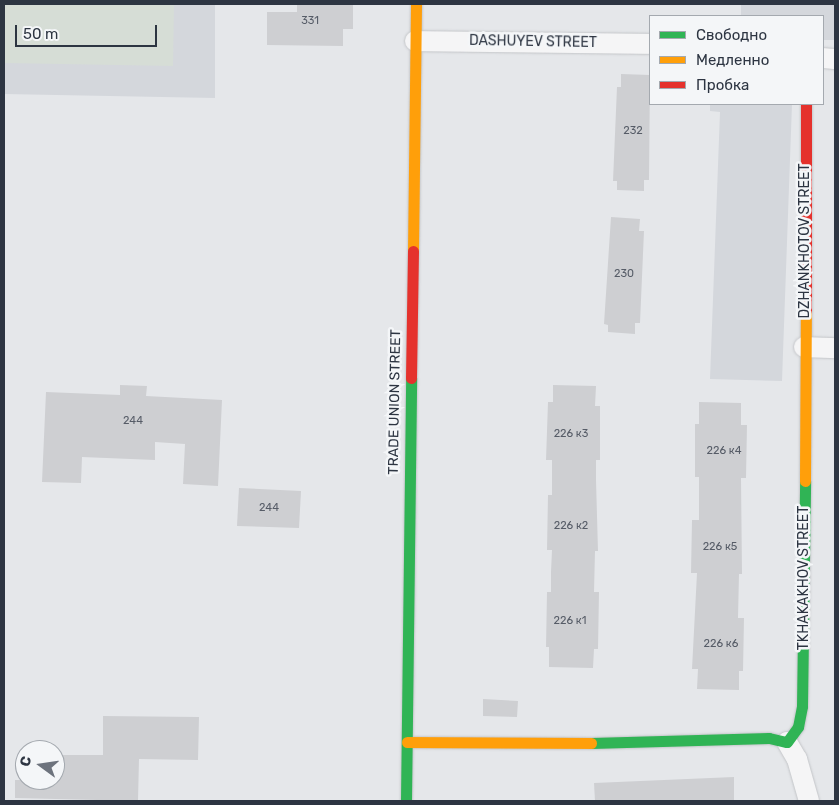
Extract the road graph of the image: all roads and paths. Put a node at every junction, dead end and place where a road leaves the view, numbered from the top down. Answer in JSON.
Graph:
{"nodes":[{"id":1,"x":416,"y":4,"type":"edge"},
{"id":2,"x":415,"y":41,"type":"junction"},
{"id":3,"x":649,"y":44,"type":"edge"},
{"id":4,"x":806,"y":105,"type":"edge"},
{"id":5,"x":804,"y":347,"type":"junction"},
{"id":6,"x":835,"y":348,"type":"edge"},
{"id":7,"x":406,"y":742,"type":"junction"},
{"id":8,"x":787,"y":742,"type":"junction"},
{"id":9,"x":406,"y":801,"type":"edge"},
{"id":10,"x":809,"y":801,"type":"edge"}],
"edges":[{"from":1,"to":2,"type":"street","name":"TRADE UNION STREET"},
{"from":2,"to":3,"type":"street","name":"DASHUYEV STREET"},
{"from":2,"to":7,"type":"street","name":"TRADE UNION STREET"},
{"from":4,"to":5,"type":"street","name":"DZHANKHOTOV STREET"},
{"from":5,"to":6,"type":"street"},
{"from":5,"to":8,"type":"street","name":"TKHAKAKHOV STREET"},
{"from":7,"to":8,"type":"street"},
{"from":7,"to":9,"type":"street","name":"TRADE UNION STREET"},
{"from":8,"to":10,"type":"street"}]}
